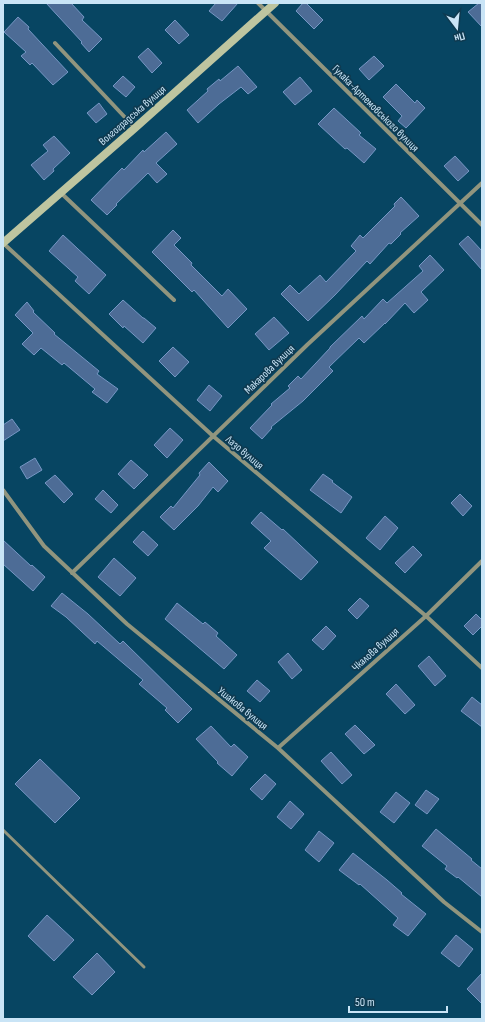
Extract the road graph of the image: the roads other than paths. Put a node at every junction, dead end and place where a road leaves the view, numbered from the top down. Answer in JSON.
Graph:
{"nodes":[{"id":1,"x":258,"y":3,"type":"edge"},
{"id":2,"x":275,"y":3,"type":"edge"},
{"id":3,"x":266,"y":11,"type":"junction"},
{"id":4,"x":56,"y":44,"type":"dead end"},
{"id":5,"x":135,"y":128,"type":"junction"},
{"id":6,"x":482,"y":183,"type":"edge"},
{"id":7,"x":61,"y":193,"type":"junction"},
{"id":8,"x":460,"y":203,"type":"junction"},
{"id":9,"x":482,"y":225,"type":"edge"},
{"id":10,"x":3,"y":243,"type":"edge"},
{"id":11,"x":174,"y":300,"type":"dead end"},
{"id":12,"x":213,"y":436,"type":"junction"},
{"id":13,"x":3,"y":490,"type":"edge"},
{"id":14,"x":482,"y":561,"type":"edge"},
{"id":15,"x":72,"y":573,"type":"junction"},
{"id":16,"x":426,"y":616,"type":"junction"},
{"id":17,"x":482,"y":668,"type":"edge"},
{"id":18,"x":278,"y":748,"type":"junction"},
{"id":19,"x":3,"y":830,"type":"edge"},
{"id":20,"x":482,"y":932,"type":"edge"},
{"id":21,"x":144,"y":967,"type":"dead end"}],
"edges":[{"from":1,"to":3,"type":"street","name":"Гулака-Артемовського вулиця"},
{"from":2,"to":3,"type":"street","name":"Волгоградська вулиця"},
{"from":3,"to":5,"type":"street","name":"Волгоградська вулиця"},
{"from":3,"to":8,"type":"street","name":"Гулака-Артемовського вулиця"},
{"from":4,"to":5,"type":"street"},
{"from":5,"to":7,"type":"street","name":"Волгоградська вулиця"},
{"from":6,"to":8,"type":"street","name":"Макарова вулиця"},
{"from":7,"to":10,"type":"street","name":"Волгоградська вулиця"},
{"from":7,"to":11,"type":"street"},
{"from":8,"to":9,"type":"street","name":"Гулака-Артемовського вулиця"},
{"from":8,"to":12,"type":"street","name":"Макарова вулиця"},
{"from":10,"to":12,"type":"street","name":"Лазо вулиця"},
{"from":12,"to":15,"type":"street","name":"Макарова вулиця"},
{"from":12,"to":16,"type":"street","name":"Лазо вулиця"},
{"from":13,"to":15,"type":"street","name":"Ушакова вулиця"},
{"from":14,"to":16,"type":"street","name":"Чкалова вулиця"},
{"from":15,"to":18,"type":"street","name":"Ушакова вулиця"},
{"from":16,"to":17,"type":"street","name":"Лазо вулиця"},
{"from":16,"to":18,"type":"street","name":"Чкалова вулиця"},
{"from":18,"to":20,"type":"street","name":"Ушакова вулиця"},
{"from":19,"to":21,"type":"lane"}]}
